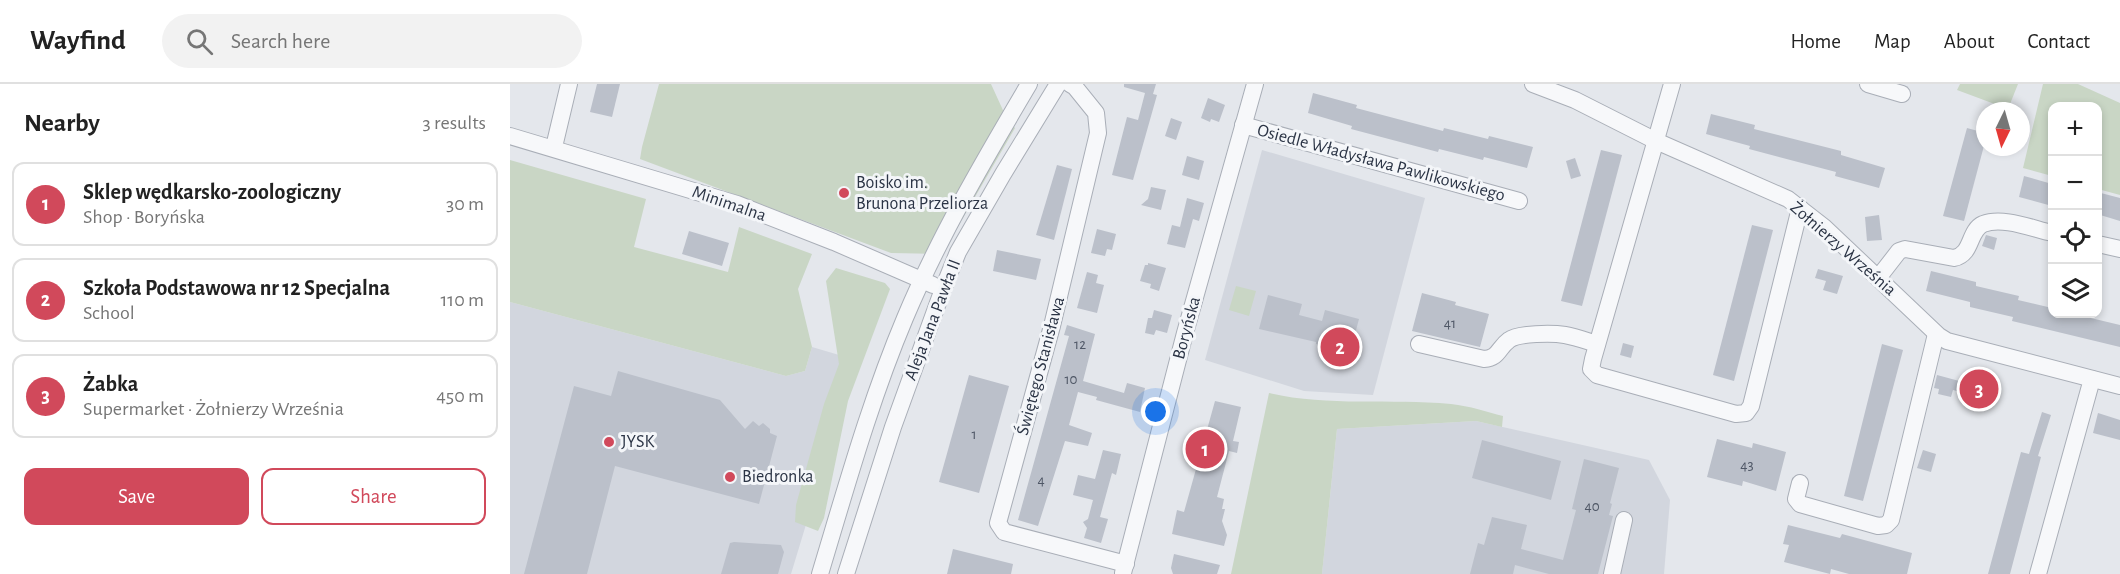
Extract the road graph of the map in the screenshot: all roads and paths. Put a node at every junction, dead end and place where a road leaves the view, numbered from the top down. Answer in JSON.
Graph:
{"nodes":[{"id":1,"x":569,"y":84,"type":"edge"},
{"id":2,"x":1029,"y":84,"type":"edge"},
{"id":3,"x":1059,"y":84,"type":"edge"},
{"id":4,"x":1070,"y":84,"type":"edge"},
{"id":5,"x":1255,"y":84,"type":"edge"},
{"id":6,"x":1533,"y":84,"type":"edge"},
{"id":7,"x":1672,"y":84,"type":"edge"},
{"id":8,"x":1869,"y":84,"type":"edge"},
{"id":9,"x":1902,"y":94,"type":"dead end"},
{"id":10,"x":1243,"y":124,"type":"junction"},
{"id":11,"x":510,"y":136,"type":"edge"},
{"id":12,"x":1656,"y":141,"type":"junction"},
{"id":13,"x":554,"y":147,"type":"junction"},
{"id":14,"x":1519,"y":201,"type":"dead end"},
{"id":15,"x":1800,"y":208,"type":"junction"},
{"id":16,"x":2048,"y":232,"type":"edge"},
{"id":17,"x":2102,"y":245,"type":"edge"},
{"id":18,"x":2120,"y":249,"type":"edge"},
{"id":19,"x":1878,"y":278,"type":"junction"},
{"id":20,"x":923,"y":280,"type":"junction"},
{"id":21,"x":943,"y":289,"type":"junction"},
{"id":22,"x":1936,"y":333,"type":"junction"},
{"id":23,"x":1419,"y":344,"type":"dead end"},
{"id":24,"x":1597,"y":344,"type":"junction"},
{"id":25,"x":2092,"y":379,"type":"junction"},
{"id":26,"x":2120,"y":386,"type":"edge"},
{"id":27,"x":1800,"y":483,"type":"dead end"},
{"id":28,"x":1624,"y":520,"type":"dead end"},
{"id":29,"x":1124,"y":569,"type":"edge"},
{"id":30,"x":820,"y":574,"type":"edge"},
{"id":31,"x":846,"y":574,"type":"edge"},
{"id":32,"x":1612,"y":574,"type":"edge"},
{"id":33,"x":2038,"y":574,"type":"edge"}],
"edges":[{"from":1,"to":13,"type":"street"},
{"from":2,"to":20,"type":"street","name":"Aleja Jana Pawła II"},
{"from":3,"to":21,"type":"street","name":"Aleja Jana Pawła II"},
{"from":4,"to":29,"type":"street","name":"Świętego Stanisława"},
{"from":5,"to":10,"type":"street","name":"Boryńska"},
{"from":6,"to":12,"type":"street","name":"Żołnierzy Września"},
{"from":7,"to":12,"type":"street"},
{"from":8,"to":9,"type":"street"},
{"from":10,"to":14,"type":"street","name":"Osiedle Władysława Pawlikowskiego"},
{"from":10,"to":29,"type":"street","name":"Boryńska"},
{"from":11,"to":13,"type":"street","name":"Minimalna"},
{"from":12,"to":15,"type":"street","name":"Żołnierzy Września"},
{"from":12,"to":24,"type":"street"},
{"from":13,"to":20,"type":"street","name":"Minimalna"},
{"from":15,"to":19,"type":"street","name":"Żołnierzy Września"},
{"from":15,"to":24,"type":"street"},
{"from":16,"to":19,"type":"street"},
{"from":17,"to":18,"type":"street"},
{"from":19,"to":22,"type":"street","name":"Żołnierzy Września"},
{"from":20,"to":21,"type":"street","name":"Minimalna"},
{"from":20,"to":30,"type":"street","name":"Aleja Jana Pawła II"},
{"from":21,"to":31,"type":"street","name":"Aleja Jana Pawła II"},
{"from":22,"to":25,"type":"street","name":"Żołnierzy Września"},
{"from":22,"to":27,"type":"street"},
{"from":23,"to":24,"type":"street"},
{"from":25,"to":26,"type":"street","name":"Żołnierzy Września"},
{"from":25,"to":33,"type":"street"},
{"from":28,"to":32,"type":"street"}]}
